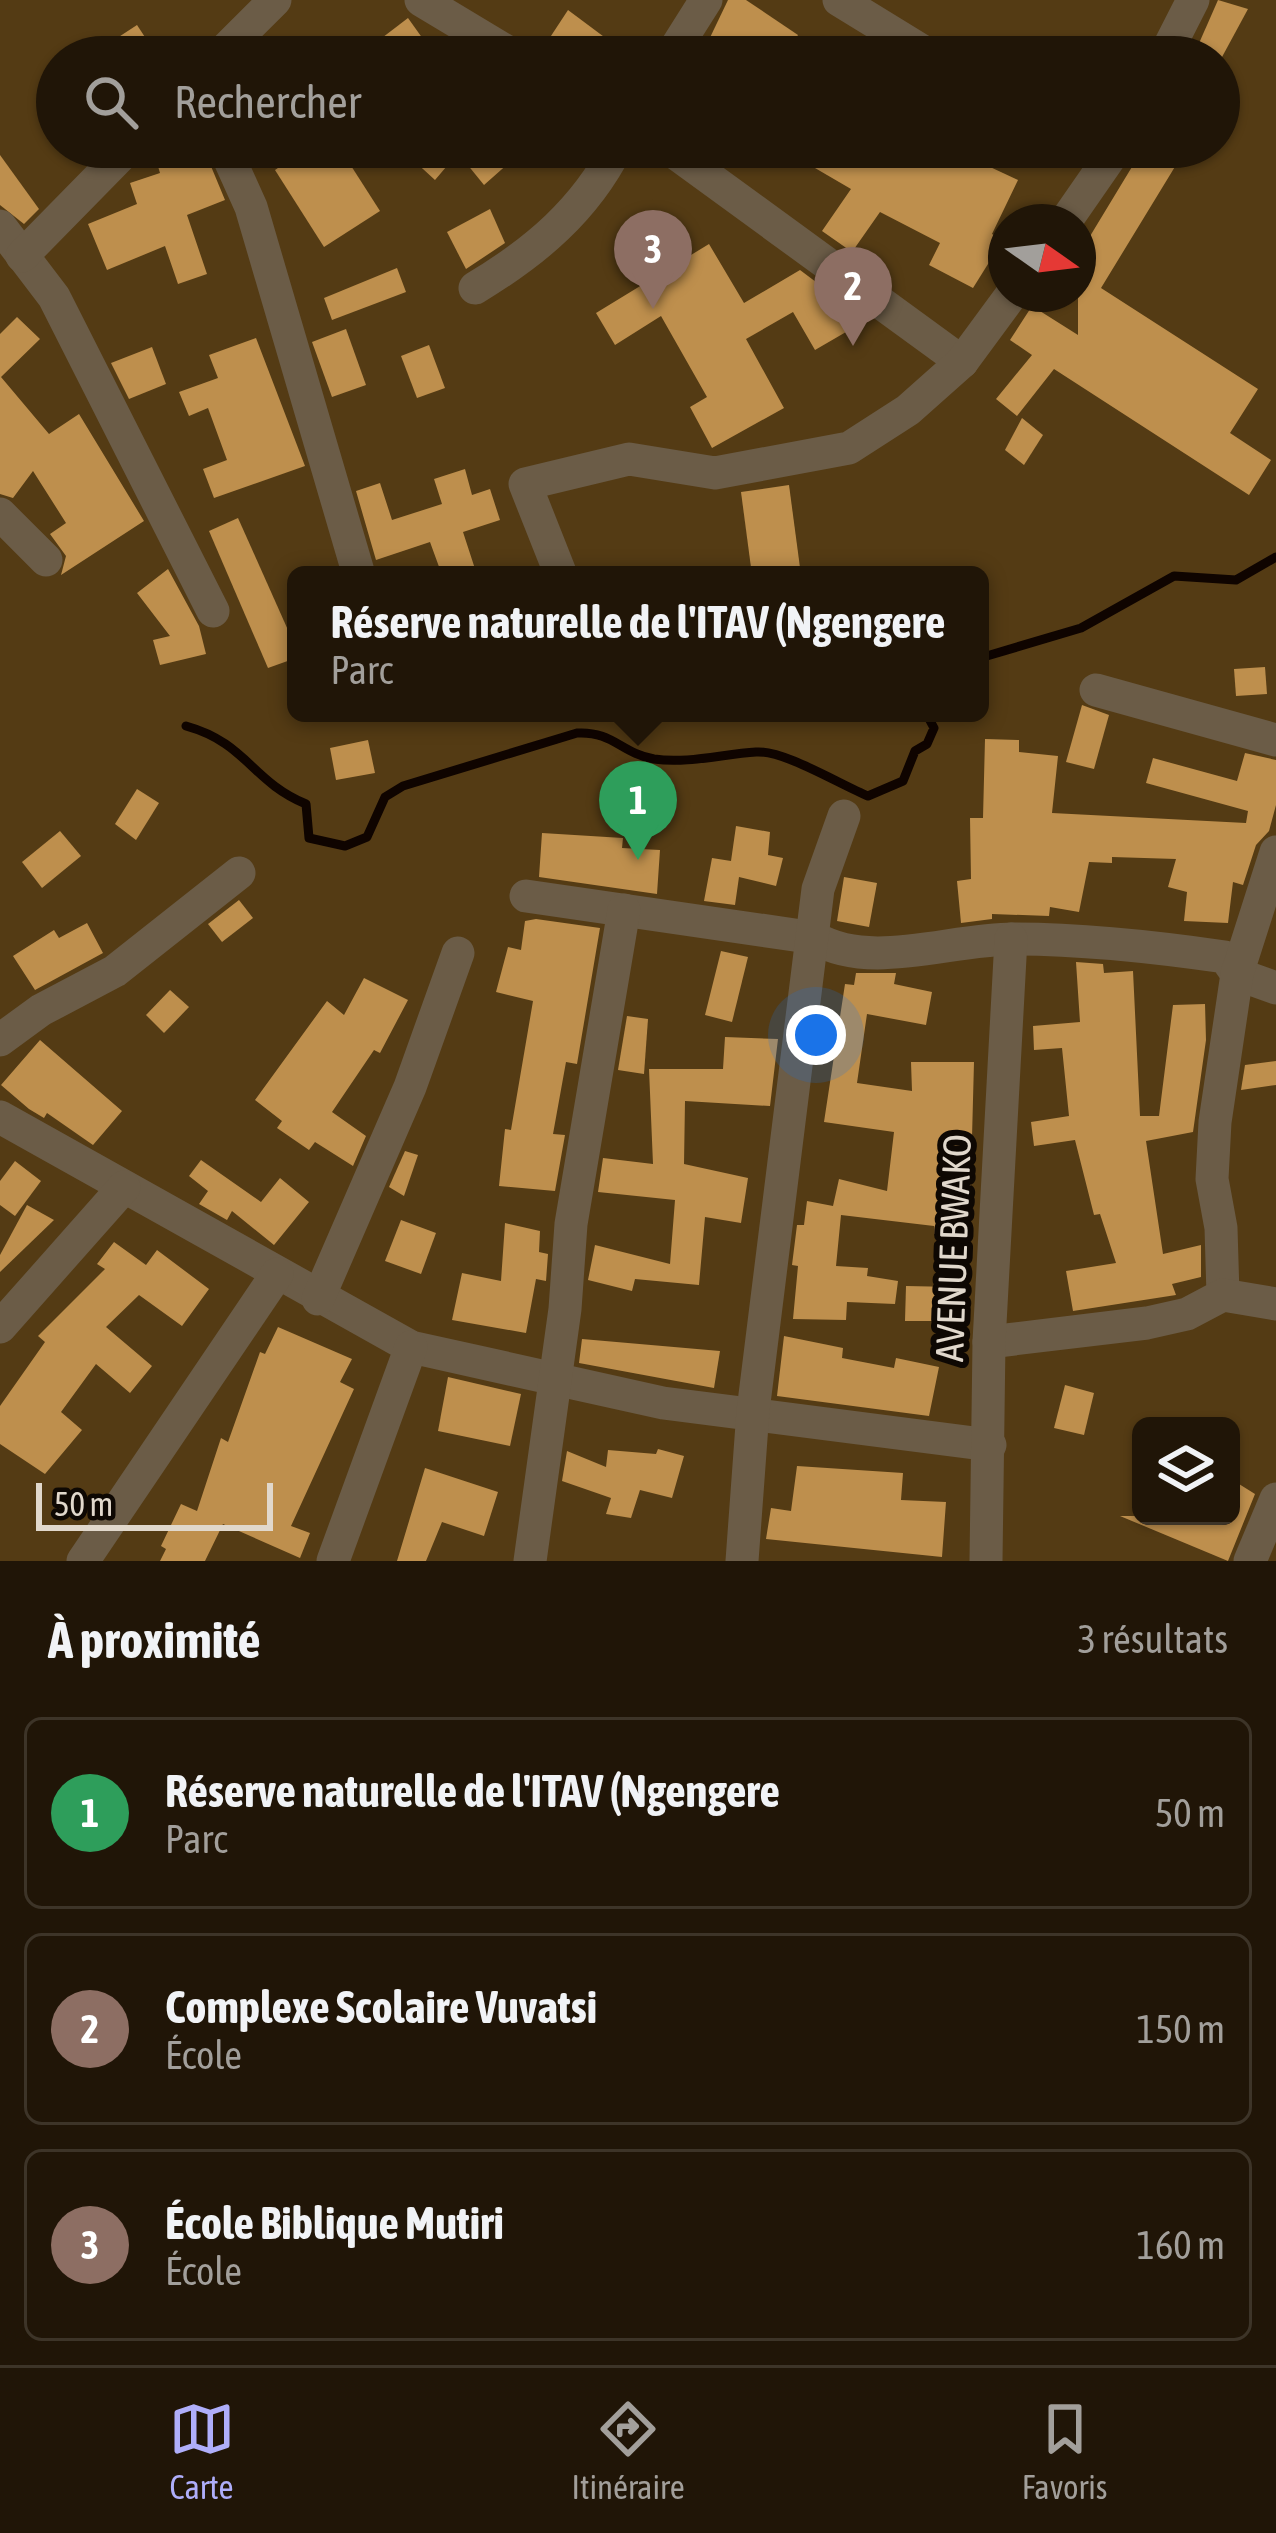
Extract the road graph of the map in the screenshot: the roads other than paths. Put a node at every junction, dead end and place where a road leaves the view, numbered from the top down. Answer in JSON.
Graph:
{"nodes":[{"id":1,"x":275,"y":0,"type":"edge"},
{"id":2,"x":421,"y":0,"type":"edge"},
{"id":3,"x":706,"y":0,"type":"edge"},
{"id":4,"x":839,"y":0,"type":"edge"},
{"id":5,"x":1193,"y":0,"type":"edge"},
{"id":6,"x":239,"y":36,"type":"edge"},
{"id":7,"x":481,"y":36,"type":"edge"},
{"id":8,"x":683,"y":36,"type":"edge"},
{"id":9,"x":898,"y":36,"type":"edge"},
{"id":10,"x":1175,"y":36,"type":"edge"},
{"id":11,"x":108,"y":168,"type":"edge"},
{"id":12,"x":233,"y":168,"type":"edge"},
{"id":13,"x":603,"y":168,"type":"edge"},
{"id":14,"x":697,"y":168,"type":"edge"},
{"id":15,"x":1094,"y":168,"type":"edge"},
{"id":16,"x":1075,"y":204,"type":"edge"},
{"id":17,"x":0,"y":226,"type":"edge"},
{"id":18,"x":22,"y":256,"type":"junction"},
{"id":19,"x":475,"y":288,"type":"dead end"},
{"id":20,"x":999,"y":312,"type":"edge"},
{"id":21,"x":962,"y":362,"type":"junction"},
{"id":22,"x":0,"y":514,"type":"edge"},
{"id":23,"x":46,"y":560,"type":"dead end"},
{"id":24,"x":356,"y":566,"type":"edge"},
{"id":25,"x":557,"y":566,"type":"edge"},
{"id":26,"x":213,"y":611,"type":"dead end"},
{"id":27,"x":1096,"y":690,"type":"dead end"},
{"id":28,"x":1276,"y":740,"type":"edge"},
{"id":29,"x":844,"y":816,"type":"dead end"},
{"id":30,"x":1276,"y":852,"type":"edge"},
{"id":31,"x":239,"y":873,"type":"dead end"},
{"id":32,"x":526,"y":896,"type":"dead end"},
{"id":33,"x":624,"y":910,"type":"junction"},
{"id":34,"x":815,"y":938,"type":"junction"},
{"id":35,"x":1012,"y":939,"type":"junction"},
{"id":36,"x":458,"y":953,"type":"dead end"},
{"id":37,"x":1238,"y":974,"type":"junction"},
{"id":38,"x":1276,"y":988,"type":"edge"},
{"id":39,"x":0,"y":1040,"type":"edge"},
{"id":40,"x":0,"y":1117,"type":"edge"},
{"id":41,"x":124,"y":1187,"type":"junction"},
{"id":42,"x":277,"y":1274,"type":"junction"},
{"id":43,"x":1223,"y":1295,"type":"junction"},
{"id":44,"x":318,"y":1299,"type":"junction"},
{"id":45,"x":1276,"y":1304,"type":"edge"},
{"id":46,"x":0,"y":1327,"type":"edge"},
{"id":47,"x":989,"y":1342,"type":"junction"},
{"id":48,"x":411,"y":1347,"type":"junction"},
{"id":49,"x":554,"y":1383,"type":"junction"},
{"id":50,"x":753,"y":1412,"type":"junction"},
{"id":51,"x":990,"y":1444,"type":"junction"},
{"id":52,"x":1276,"y":1499,"type":"edge"},
{"id":53,"x":83,"y":1561,"type":"edge"},
{"id":54,"x":332,"y":1561,"type":"edge"},
{"id":55,"x":530,"y":1561,"type":"edge"},
{"id":56,"x":742,"y":1561,"type":"edge"},
{"id":57,"x":986,"y":1561,"type":"edge"},
{"id":58,"x":1250,"y":1561,"type":"edge"}],
"edges":[{"from":1,"to":6,"type":"street"},
{"from":2,"to":7,"type":"street"},
{"from":3,"to":8,"type":"street"},
{"from":4,"to":9,"type":"street"},
{"from":5,"to":10,"type":"street"},
{"from":11,"to":18,"type":"street"},
{"from":12,"to":24,"type":"street"},
{"from":13,"to":19,"type":"street"},
{"from":14,"to":21,"type":"street"},
{"from":15,"to":16,"type":"street"},
{"from":17,"to":18,"type":"street"},
{"from":18,"to":26,"type":"street"},
{"from":20,"to":21,"type":"street"},
{"from":21,"to":25,"type":"street"},
{"from":22,"to":23,"type":"street"},
{"from":27,"to":28,"type":"street"},
{"from":29,"to":34,"type":"street"},
{"from":30,"to":37,"type":"street"},
{"from":31,"to":39,"type":"street"},
{"from":32,"to":33,"type":"street"},
{"from":33,"to":34,"type":"street"},
{"from":33,"to":49,"type":"street"},
{"from":34,"to":35,"type":"street"},
{"from":34,"to":50,"type":"street"},
{"from":35,"to":37,"type":"street"},
{"from":35,"to":47,"type":"street","name":"AVENUE BWAKO"},
{"from":36,"to":44,"type":"street"},
{"from":37,"to":38,"type":"street"},
{"from":37,"to":43,"type":"street"},
{"from":40,"to":41,"type":"street"},
{"from":41,"to":42,"type":"street"},
{"from":41,"to":46,"type":"street"},
{"from":42,"to":44,"type":"street"},
{"from":42,"to":53,"type":"street"},
{"from":43,"to":45,"type":"street"},
{"from":43,"to":47,"type":"street"},
{"from":44,"to":48,"type":"street"},
{"from":47,"to":51,"type":"street","name":"AVENUE BWAKO"},
{"from":48,"to":49,"type":"street"},
{"from":48,"to":54,"type":"street"},
{"from":49,"to":50,"type":"street"},
{"from":49,"to":55,"type":"street"},
{"from":50,"to":51,"type":"street"},
{"from":50,"to":56,"type":"street"},
{"from":51,"to":57,"type":"street","name":"AVENUE BWAKO"},
{"from":52,"to":58,"type":"street"}]}
